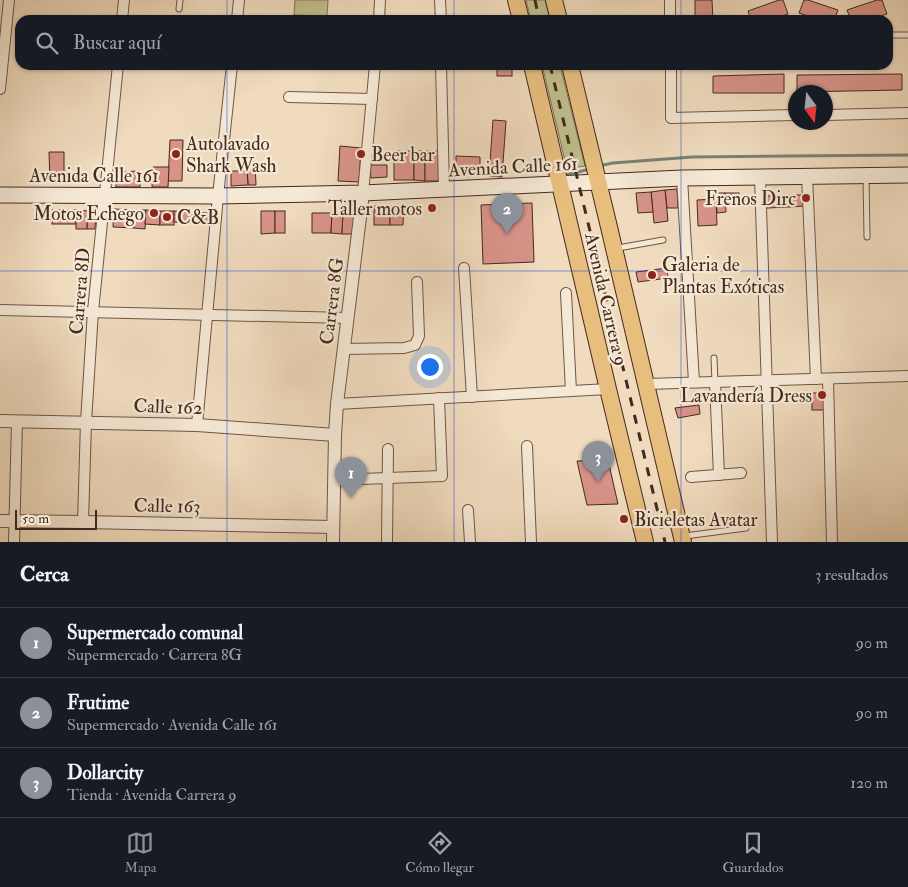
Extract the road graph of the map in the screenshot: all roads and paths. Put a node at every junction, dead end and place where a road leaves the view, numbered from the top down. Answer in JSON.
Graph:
{"nodes":[{"id":1,"x":9,"y":0,"type":"edge"},
{"id":2,"x":124,"y":0,"type":"edge"},
{"id":3,"x":180,"y":0,"type":"edge"},
{"id":4,"x":239,"y":0,"type":"edge"},
{"id":5,"x":380,"y":0,"type":"edge"},
{"id":6,"x":440,"y":0,"type":"edge"},
{"id":7,"x":516,"y":0,"type":"edge"},
{"id":8,"x":554,"y":0,"type":"edge"},
{"id":9,"x":670,"y":0,"type":"edge"},
{"id":10,"x":179,"y":9,"type":"dead end"},
{"id":11,"x":122,"y":15,"type":"edge"},
{"id":12,"x":238,"y":15,"type":"edge"},
{"id":13,"x":379,"y":15,"type":"edge"},
{"id":14,"x":441,"y":15,"type":"edge"},
{"id":15,"x":520,"y":15,"type":"edge"},
{"id":16,"x":558,"y":15,"type":"edge"},
{"id":17,"x":670,"y":15,"type":"edge"},
{"id":18,"x":893,"y":35,"type":"edge"},
{"id":19,"x":908,"y":35,"type":"edge"},
{"id":20,"x":118,"y":70,"type":"edge"},
{"id":21,"x":231,"y":70,"type":"edge"},
{"id":22,"x":375,"y":70,"type":"edge"},
{"id":23,"x":442,"y":70,"type":"edge"},
{"id":24,"x":533,"y":70,"type":"edge"},
{"id":25,"x":571,"y":70,"type":"edge"},
{"id":26,"x":670,"y":70,"type":"edge"},
{"id":27,"x":0,"y":89,"type":"edge"},
{"id":28,"x":289,"y":97,"type":"dead end"},
{"id":29,"x":372,"y":98,"type":"junction"},
{"id":30,"x":908,"y":113,"type":"edge"},
{"id":31,"x":788,"y":115,"type":"edge"},
{"id":32,"x":833,"y":115,"type":"edge"},
{"id":33,"x":908,"y":175,"type":"edge"},
{"id":34,"x":807,"y":176,"type":"junction"},
{"id":35,"x":866,"y":176,"type":"junction"},
{"id":36,"x":760,"y":177,"type":"junction"},
{"id":37,"x":682,"y":178,"type":"junction"},
{"id":38,"x":598,"y":182,"type":"junction"},
{"id":39,"x":560,"y":184,"type":"junction"},
{"id":40,"x":444,"y":189,"type":"junction"},
{"id":41,"x":363,"y":193,"type":"junction"},
{"id":42,"x":0,"y":195,"type":"edge"},
{"id":43,"x":106,"y":196,"type":"junction"},
{"id":44,"x":218,"y":196,"type":"junction"},
{"id":45,"x":867,"y":237,"type":"dead end"},
{"id":46,"x":663,"y":240,"type":"dead end"},
{"id":47,"x":615,"y":249,"type":"junction"},
{"id":48,"x":464,"y":268,"type":"dead end"},
{"id":49,"x":417,"y":282,"type":"dead end"},
{"id":50,"x":566,"y":293,"type":"dead end"},
{"id":51,"x":0,"y":310,"type":"edge"},
{"id":52,"x":93,"y":311,"type":"junction"},
{"id":53,"x":208,"y":314,"type":"junction"},
{"id":54,"x":348,"y":318,"type":"junction"},
{"id":55,"x":344,"y":349,"type":"junction"},
{"id":56,"x":714,"y":358,"type":"dead end"},
{"id":57,"x":908,"y":376,"type":"edge"},
{"id":58,"x":828,"y":378,"type":"junction"},
{"id":59,"x":816,"y":379,"type":"junction"},
{"id":60,"x":766,"y":380,"type":"junction"},
{"id":61,"x":694,"y":382,"type":"junction"},
{"id":62,"x":715,"y":382,"type":"junction"},
{"id":63,"x":646,"y":384,"type":"junction"},
{"id":64,"x":608,"y":390,"type":"junction"},
{"id":65,"x":571,"y":392,"type":"junction"},
{"id":66,"x":472,"y":397,"type":"junction"},
{"id":67,"x":440,"y":398,"type":"junction"},
{"id":68,"x":337,"y":404,"type":"junction"},
{"id":69,"x":0,"y":421,"type":"edge"},
{"id":70,"x":17,"y":421,"type":"junction"},
{"id":71,"x":86,"y":422,"type":"junction"},
{"id":72,"x":197,"y":425,"type":"junction"},
{"id":73,"x":335,"y":435,"type":"junction"},
{"id":74,"x":527,"y":446,"type":"dead end"},
{"id":75,"x":388,"y":449,"type":"dead end"},
{"id":76,"x":741,"y":474,"type":"dead end"},
{"id":77,"x":719,"y":475,"type":"junction"},
{"id":78,"x":691,"y":477,"type":"dead end"},
{"id":79,"x":386,"y":478,"type":"junction"},
{"id":80,"x":334,"y":480,"type":"junction"},
{"id":81,"x":468,"y":510,"type":"dead end"},
{"id":82,"x":0,"y":521,"type":"edge"},
{"id":83,"x":13,"y":521,"type":"junction"},
{"id":84,"x":83,"y":522,"type":"junction"},
{"id":85,"x":334,"y":528,"type":"junction"},
{"id":86,"x":746,"y":528,"type":"dead end"},
{"id":87,"x":682,"y":539,"type":"edge"},
{"id":88,"x":14,"y":542,"type":"edge"},
{"id":89,"x":333,"y":542,"type":"edge"},
{"id":90,"x":386,"y":542,"type":"edge"},
{"id":91,"x":470,"y":542,"type":"edge"},
{"id":92,"x":531,"y":542,"type":"edge"},
{"id":93,"x":646,"y":542,"type":"edge"},
{"id":94,"x":772,"y":542,"type":"edge"},
{"id":95,"x":832,"y":542,"type":"edge"}],
"edges":[{"from":1,"to":27,"type":"street"},
{"from":2,"to":11,"type":"street"},
{"from":3,"to":10,"type":"lane"},
{"from":4,"to":12,"type":"street"},
{"from":5,"to":13,"type":"street"},
{"from":6,"to":14,"type":"street"},
{"from":7,"to":15,"type":"main road"},
{"from":8,"to":16,"type":"main road"},
{"from":9,"to":17,"type":"street"},
{"from":18,"to":19,"type":"lane"},
{"from":20,"to":43,"type":"street","name":"Carrera 8D"},
{"from":21,"to":44,"type":"street"},
{"from":22,"to":29,"type":"street","name":"Carrera 8G"},
{"from":23,"to":40,"type":"street"},
{"from":24,"to":39,"type":"main road","name":"Avenida Carrera 9"},
{"from":25,"to":38,"type":"main road","name":"Avenida Carrera 9"},
{"from":26,"to":31,"type":"street"},
{"from":28,"to":29,"type":"street"},
{"from":29,"to":41,"type":"street","name":"Carrera 8G"},
{"from":30,"to":32,"type":"street"},
{"from":33,"to":35,"type":"main road","name":"Avenida Calle 161"},
{"from":34,"to":35,"type":"main road","name":"Avenida Calle 161"},
{"from":34,"to":36,"type":"main road","name":"Avenida Calle 161"},
{"from":34,"to":59,"type":"street"},
{"from":35,"to":45,"type":"lane"},
{"from":36,"to":37,"type":"main road","name":"Avenida Calle 161"},
{"from":36,"to":60,"type":"street"},
{"from":37,"to":38,"type":"main road","name":"Avenida Calle 161"},
{"from":37,"to":61,"type":"street"},
{"from":38,"to":39,"type":"main road","name":"Avenida Calle 161"},
{"from":38,"to":47,"type":"main road","name":"Avenida Carrera 9"},
{"from":39,"to":40,"type":"main road","name":"Avenida Calle 161"},
{"from":39,"to":64,"type":"main road","name":"Avenida Carrera 9"},
{"from":40,"to":41,"type":"main road","name":"Avenida Calle 161"},
{"from":41,"to":44,"type":"main road","name":"Avenida Calle 161"},
{"from":41,"to":54,"type":"street","name":"Carrera 8G"},
{"from":42,"to":43,"type":"main road","name":"Avenida Calle 161"},
{"from":43,"to":44,"type":"main road","name":"Avenida Calle 161"},
{"from":43,"to":52,"type":"street","name":"Carrera 8D"},
{"from":44,"to":53,"type":"street"},
{"from":46,"to":47,"type":"lane"},
{"from":47,"to":63,"type":"main road","name":"Avenida Carrera 9"},
{"from":48,"to":66,"type":"street"},
{"from":49,"to":55,"type":"street"},
{"from":50,"to":65,"type":"street"},
{"from":51,"to":52,"type":"street"},
{"from":52,"to":53,"type":"street"},
{"from":52,"to":71,"type":"street","name":"Carrera 8D"},
{"from":53,"to":54,"type":"street"},
{"from":53,"to":72,"type":"street"},
{"from":54,"to":55,"type":"street","name":"Carrera 8G"},
{"from":55,"to":68,"type":"street","name":"Carrera 8G"},
{"from":56,"to":62,"type":"lane"},
{"from":57,"to":58,"type":"street"},
{"from":58,"to":59,"type":"street"},
{"from":58,"to":95,"type":"street"},
{"from":59,"to":60,"type":"street"},
{"from":60,"to":62,"type":"street"},
{"from":60,"to":94,"type":"street"},
{"from":61,"to":62,"type":"street"},
{"from":61,"to":63,"type":"street"},
{"from":62,"to":77,"type":"street"},
{"from":63,"to":87,"type":"main road","name":"Avenida Carrera 9"},
{"from":64,"to":65,"type":"street"},
{"from":64,"to":93,"type":"main road","name":"Avenida Carrera 9"},
{"from":65,"to":66,"type":"street"},
{"from":66,"to":67,"type":"street"},
{"from":67,"to":68,"type":"street"},
{"from":67,"to":79,"type":"street"},
{"from":68,"to":73,"type":"street","name":"Carrera 8G"},
{"from":69,"to":70,"type":"street","name":"Calle 162"},
{"from":70,"to":71,"type":"street","name":"Calle 162"},
{"from":70,"to":83,"type":"street"},
{"from":71,"to":72,"type":"street","name":"Calle 162"},
{"from":71,"to":84,"type":"street","name":"Carrera 8D"},
{"from":72,"to":73,"type":"street","name":"Calle 162"},
{"from":73,"to":80,"type":"street","name":"Carrera 8G"},
{"from":74,"to":92,"type":"street"},
{"from":75,"to":79,"type":"street"},
{"from":76,"to":77,"type":"street"},
{"from":77,"to":78,"type":"street"},
{"from":79,"to":80,"type":"street"},
{"from":79,"to":90,"type":"street"},
{"from":80,"to":85,"type":"street","name":"Carrera 8G"},
{"from":81,"to":91,"type":"street"},
{"from":82,"to":83,"type":"street","name":"Calle 163"},
{"from":83,"to":84,"type":"street","name":"Calle 163"},
{"from":83,"to":88,"type":"street"},
{"from":84,"to":85,"type":"street","name":"Calle 163"},
{"from":85,"to":89,"type":"street","name":"Carrera 8G"},
{"from":86,"to":87,"type":"lane"}]}
